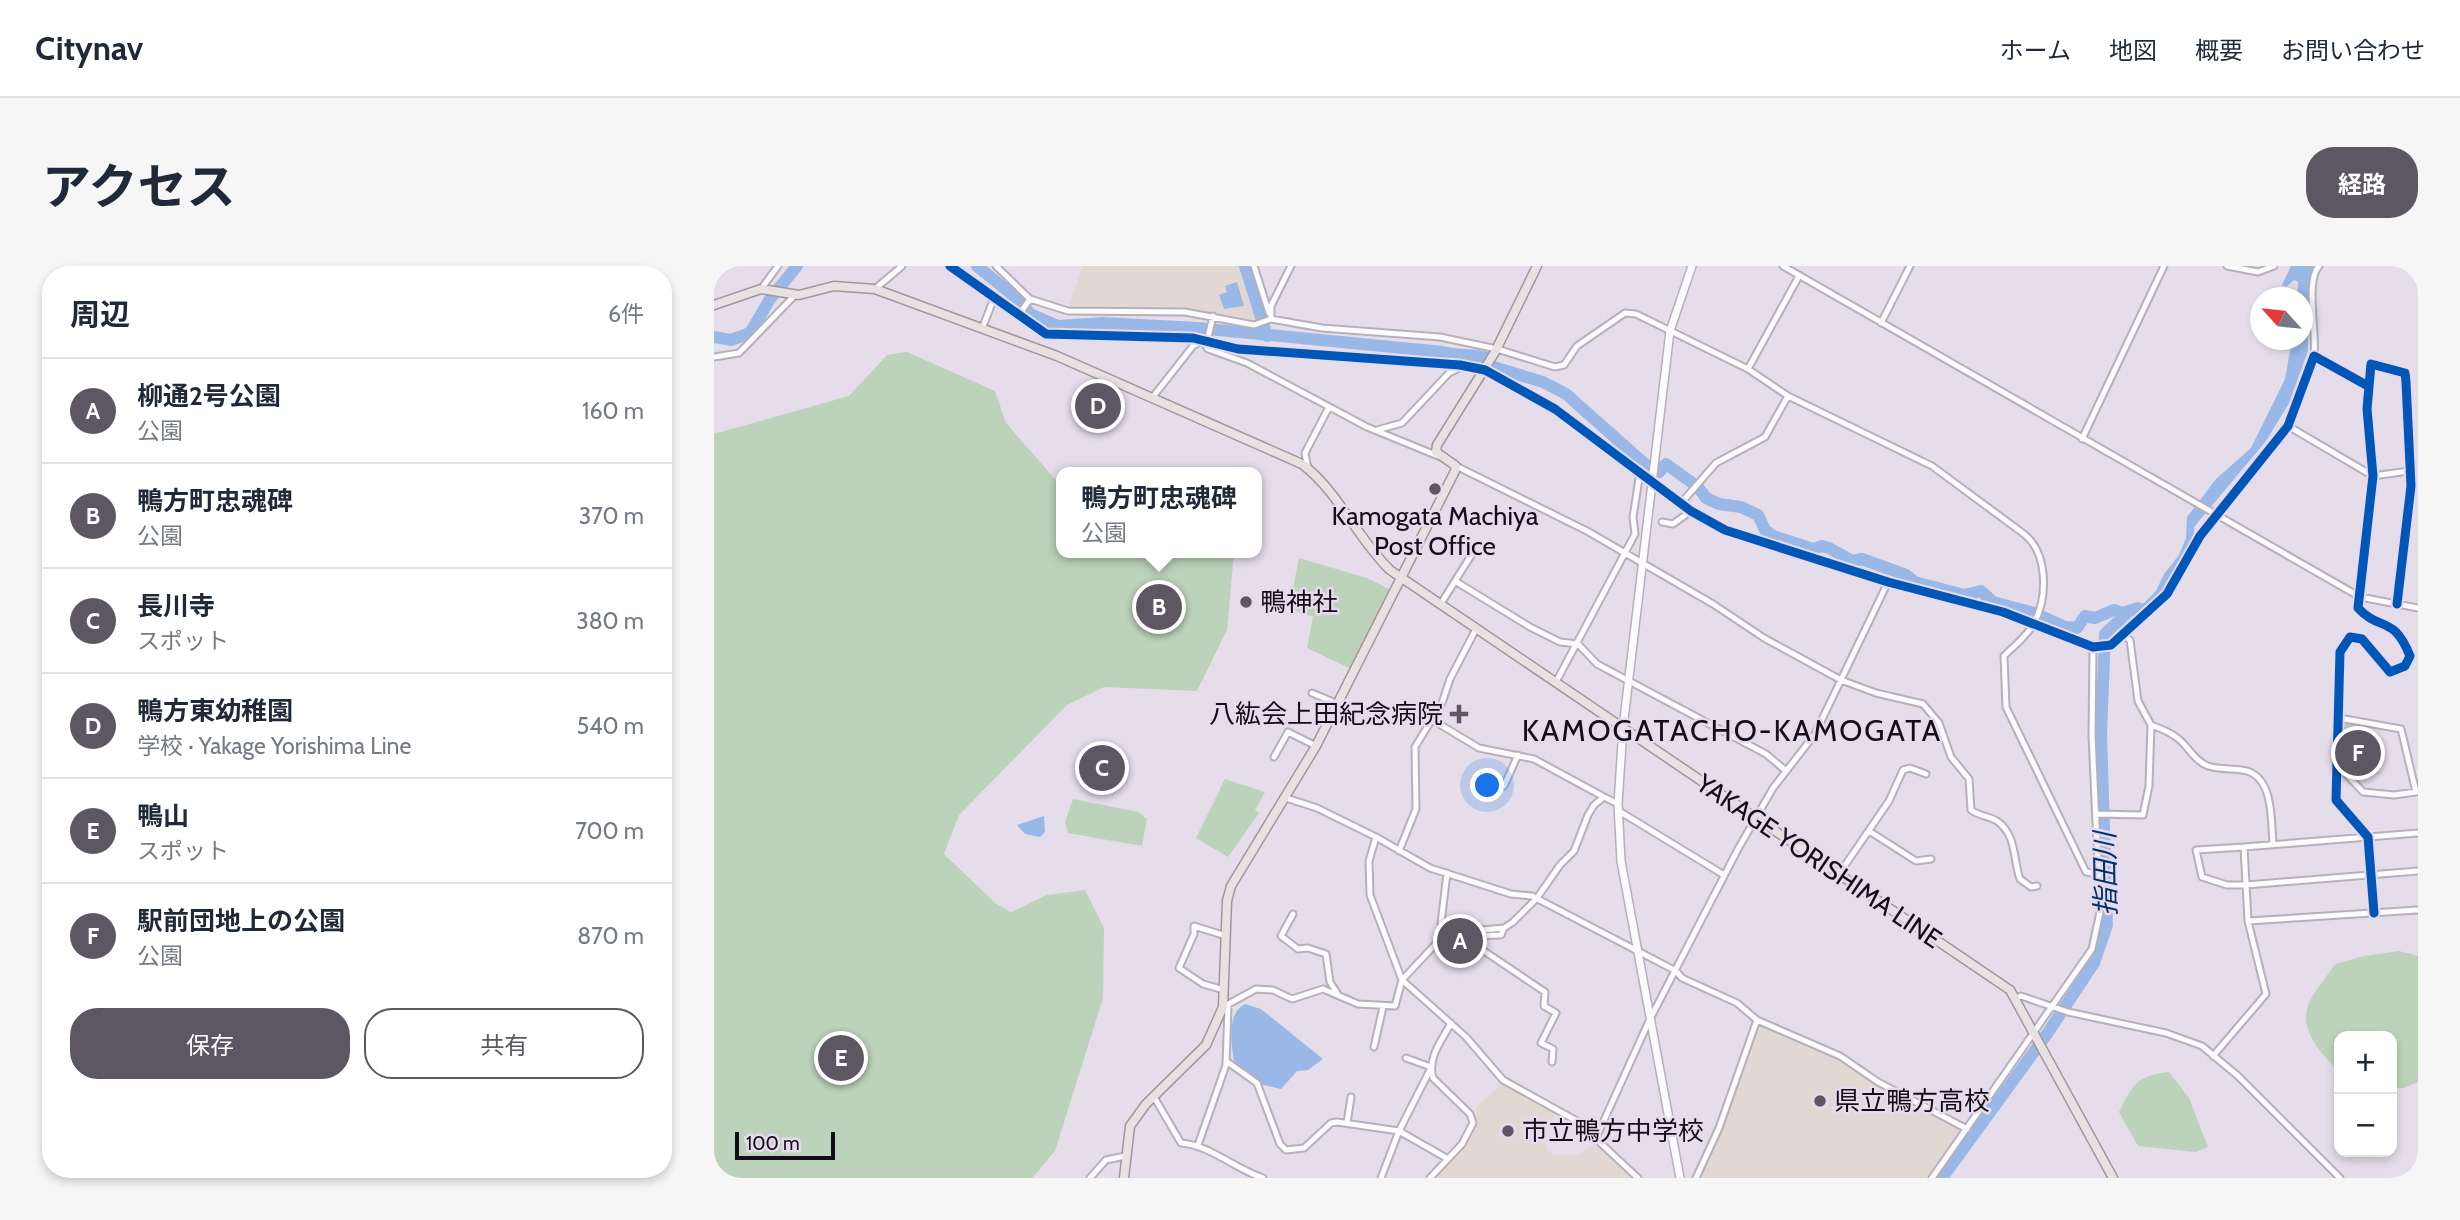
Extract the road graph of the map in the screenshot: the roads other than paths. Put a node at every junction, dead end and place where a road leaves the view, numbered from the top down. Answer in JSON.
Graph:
{"nodes":[{"id":1,"x":778,"y":266,"type":"edge"},
{"id":2,"x":902,"y":266,"type":"edge"},
{"id":3,"x":950,"y":266,"type":"edge"},
{"id":4,"x":996,"y":266,"type":"edge"},
{"id":5,"x":1254,"y":266,"type":"edge"},
{"id":6,"x":1291,"y":266,"type":"edge"},
{"id":7,"x":1536,"y":266,"type":"edge"},
{"id":8,"x":1692,"y":266,"type":"edge"},
{"id":9,"x":1910,"y":266,"type":"edge"},
{"id":10,"x":2164,"y":266,"type":"edge"},
{"id":11,"x":2227,"y":266,"type":"edge"},
{"id":12,"x":2274,"y":266,"type":"edge"},
{"id":13,"x":2319,"y":266,"type":"edge"},
{"id":14,"x":1785,"y":267,"type":"edge"},
{"id":15,"x":1799,"y":275,"type":"junction"},
{"id":16,"x":875,"y":289,"type":"junction"},
{"id":17,"x":763,"y":290,"type":"junction"},
{"id":18,"x":791,"y":294,"type":"junction"},
{"id":19,"x":993,"y":298,"type":"junction"},
{"id":20,"x":1028,"y":299,"type":"junction"},
{"id":21,"x":714,"y":305,"type":"edge"},
{"id":22,"x":1018,"y":316,"type":"junction"},
{"id":23,"x":1212,"y":318,"type":"junction"},
{"id":24,"x":1270,"y":319,"type":"junction"},
{"id":25,"x":1881,"y":323,"type":"junction"},
{"id":26,"x":982,"y":329,"type":"junction"},
{"id":27,"x":1670,"y":331,"type":"junction"},
{"id":28,"x":1046,"y":334,"type":"junction"},
{"id":29,"x":1201,"y":340,"type":"junction"},
{"id":30,"x":1037,"y":349,"type":"junction"},
{"id":31,"x":1496,"y":350,"type":"junction"},
{"id":32,"x":2314,"y":356,"type":"junction"},
{"id":33,"x":714,"y":357,"type":"edge"},
{"id":34,"x":1463,"y":366,"type":"junction"},
{"id":35,"x":1748,"y":369,"type":"junction"},
{"id":36,"x":1485,"y":370,"type":"junction"},
{"id":37,"x":2368,"y":386,"type":"junction"},
{"id":38,"x":1788,"y":396,"type":"junction"},
{"id":39,"x":1152,"y":398,"type":"junction"},
{"id":40,"x":1329,"y":407,"type":"junction"},
{"id":41,"x":2288,"y":426,"type":"junction"},
{"id":42,"x":1377,"y":430,"type":"junction"},
{"id":43,"x":2082,"y":439,"type":"junction"},
{"id":44,"x":1439,"y":456,"type":"junction"},
{"id":45,"x":1456,"y":466,"type":"junction"},
{"id":46,"x":1308,"y":469,"type":"junction"},
{"id":47,"x":2409,"y":471,"type":"junction"},
{"id":48,"x":1640,"y":472,"type":"junction"},
{"id":49,"x":2373,"y":476,"type":"junction"},
{"id":50,"x":1652,"y":480,"type":"junction"},
{"id":51,"x":1682,"y":502,"type":"junction"},
{"id":52,"x":1690,"y":511,"type":"junction"},
{"id":53,"x":2217,"y":517,"type":"junction"},
{"id":54,"x":1662,"y":522,"type":"dead end"},
{"id":55,"x":1472,"y":554,"type":"dead end"},
{"id":56,"x":1624,"y":554,"type":"junction"},
{"id":57,"x":1642,"y":564,"type":"junction"},
{"id":58,"x":1402,"y":578,"type":"junction"},
{"id":59,"x":1455,"y":581,"type":"junction"},
{"id":60,"x":1888,"y":582,"type":"junction"},
{"id":61,"x":2360,"y":597,"type":"junction"},
{"id":62,"x":2398,"y":604,"type":"junction"},
{"id":63,"x":1440,"y":605,"type":"junction"},
{"id":64,"x":2418,"y":608,"type":"edge"},
{"id":65,"x":2035,"y":621,"type":"junction"},
{"id":66,"x":1476,"y":629,"type":"junction"},
{"id":67,"x":2122,"y":635,"type":"junction"},
{"id":68,"x":1576,"y":643,"type":"junction"},
{"id":69,"x":2095,"y":647,"type":"junction"},
{"id":70,"x":1628,"y":679,"type":"junction"},
{"id":71,"x":1841,"y":680,"type":"junction"},
{"id":72,"x":1556,"y":682,"type":"junction"},
{"id":73,"x":1312,"y":693,"type":"dead end"},
{"id":74,"x":1338,"y":704,"type":"junction"},
{"id":75,"x":2339,"y":718,"type":"junction"},
{"id":76,"x":1431,"y":719,"type":"junction"},
{"id":77,"x":2151,"y":725,"type":"junction"},
{"id":78,"x":1623,"y":727,"type":"junction"},
{"id":79,"x":1316,"y":746,"type":"junction"},
{"id":80,"x":1518,"y":755,"type":"junction"},
{"id":81,"x":1274,"y":757,"type":"dead end"},
{"id":82,"x":2337,"y":764,"type":"junction"},
{"id":83,"x":1785,"y":770,"type":"junction"},
{"id":84,"x":1926,"y":774,"type":"dead end"},
{"id":85,"x":1504,"y":786,"type":"dead end"},
{"id":86,"x":1604,"y":797,"type":"junction"},
{"id":87,"x":1286,"y":798,"type":"junction"},
{"id":88,"x":1619,"y":808,"type":"junction"},
{"id":89,"x":2097,"y":814,"type":"junction"},
{"id":90,"x":1755,"y":816,"type":"junction"},
{"id":91,"x":1869,"y":831,"type":"junction"},
{"id":92,"x":2418,"y":833,"type":"edge"},
{"id":93,"x":1376,"y":837,"type":"junction"},
{"id":94,"x":2368,"y":837,"type":"junction"},
{"id":95,"x":2273,"y":844,"type":"junction"},
{"id":96,"x":2244,"y":847,"type":"junction"},
{"id":97,"x":1399,"y":851,"type":"junction"},
{"id":98,"x":1931,"y":859,"type":"dead end"},
{"id":99,"x":2418,"y":871,"type":"edge"},
{"id":100,"x":1447,"y":873,"type":"junction"},
{"id":101,"x":1839,"y":874,"type":"junction"},
{"id":102,"x":2099,"y":874,"type":"junction"},
{"id":103,"x":2371,"y":874,"type":"junction"},
{"id":104,"x":1724,"y":875,"type":"junction"},
{"id":105,"x":2246,"y":885,"type":"junction"},
{"id":106,"x":2037,"y":886,"type":"dead end"},
{"id":107,"x":1537,"y":898,"type":"junction"},
{"id":108,"x":2418,"y":910,"type":"edge"},
{"id":109,"x":2374,"y":913,"type":"junction"},
{"id":110,"x":1293,"y":914,"type":"dead end"},
{"id":111,"x":2248,"y":921,"type":"junction"},
{"id":112,"x":1504,"y":928,"type":"junction"},
{"id":113,"x":1446,"y":933,"type":"junction"},
{"id":114,"x":1226,"y":936,"type":"junction"},
{"id":115,"x":1637,"y":953,"type":"junction"},
{"id":116,"x":1676,"y":971,"type":"junction"},
{"id":117,"x":1402,"y":980,"type":"junction"},
{"id":118,"x":1224,"y":990,"type":"junction"},
{"id":119,"x":1337,"y":993,"type":"junction"},
{"id":120,"x":2016,"y":998,"type":"junction"},
{"id":121,"x":1226,"y":1006,"type":"junction"},
{"id":122,"x":1383,"y":1007,"type":"junction"},
{"id":123,"x":2053,"y":1007,"type":"junction"},
{"id":124,"x":1757,"y":1020,"type":"junction"},
{"id":125,"x":1649,"y":1021,"type":"junction"},
{"id":126,"x":1451,"y":1023,"type":"junction"},
{"id":127,"x":2035,"y":1032,"type":"junction"},
{"id":128,"x":1374,"y":1047,"type":"dead end"},
{"id":129,"x":2213,"y":1056,"type":"junction"},
{"id":130,"x":1406,"y":1058,"type":"dead end"},
{"id":131,"x":1226,"y":1061,"type":"junction"},
{"id":132,"x":1552,"y":1062,"type":"dead end"},
{"id":133,"x":1431,"y":1068,"type":"junction"},
{"id":134,"x":1154,"y":1097,"type":"junction"},
{"id":135,"x":1351,"y":1097,"type":"dead end"},
{"id":136,"x":1347,"y":1123,"type":"junction"},
{"id":137,"x":1967,"y":1129,"type":"junction"},
{"id":138,"x":1399,"y":1131,"type":"junction"},
{"id":139,"x":1596,"y":1138,"type":"junction"},
{"id":140,"x":1198,"y":1145,"type":"junction"},
{"id":141,"x":1125,"y":1156,"type":"junction"},
{"id":142,"x":1448,"y":1159,"type":"junction"},
{"id":143,"x":1090,"y":1178,"type":"edge"},
{"id":144,"x":1124,"y":1178,"type":"edge"},
{"id":145,"x":1263,"y":1178,"type":"edge"},
{"id":146,"x":1381,"y":1178,"type":"edge"},
{"id":147,"x":1430,"y":1178,"type":"edge"},
{"id":148,"x":1638,"y":1178,"type":"edge"},
{"id":149,"x":1680,"y":1178,"type":"edge"},
{"id":150,"x":1696,"y":1178,"type":"edge"},
{"id":151,"x":1932,"y":1178,"type":"edge"},
{"id":152,"x":2113,"y":1178,"type":"edge"},
{"id":153,"x":2340,"y":1178,"type":"edge"}],
"edges":[{"from":1,"to":17,"type":"street"},
{"from":2,"to":16,"type":"street"},
{"from":3,"to":19,"type":"street"},
{"from":4,"to":20,"type":"street"},
{"from":5,"to":24,"type":"street"},
{"from":6,"to":24,"type":"street"},
{"from":7,"to":31,"type":"main road"},
{"from":8,"to":27,"type":"street"},
{"from":9,"to":25,"type":"street"},
{"from":10,"to":43,"type":"street"},
{"from":11,"to":12,"type":"street"},
{"from":13,"to":32,"type":"street"},
{"from":14,"to":15,"type":"street"},
{"from":15,"to":25,"type":"street"},
{"from":15,"to":35,"type":"street"},
{"from":16,"to":18,"type":"main road","name":"YAKAGE YORISHIMA LINE"},
{"from":16,"to":26,"type":"main road","name":"YAKAGE YORISHIMA LINE"},
{"from":17,"to":18,"type":"main road","name":"YAKAGE YORISHIMA LINE"},
{"from":17,"to":21,"type":"main road","name":"YAKAGE YORISHIMA LINE"},
{"from":18,"to":33,"type":"street"},
{"from":19,"to":22,"type":"street"},
{"from":19,"to":26,"type":"street"},
{"from":20,"to":22,"type":"street"},
{"from":20,"to":23,"type":"street"},
{"from":22,"to":28,"type":"street"},
{"from":23,"to":24,"type":"street"},
{"from":23,"to":29,"type":"street"},
{"from":24,"to":31,"type":"street"},
{"from":25,"to":43,"type":"street"},
{"from":26,"to":30,"type":"main road","name":"YAKAGE YORISHIMA LINE"},
{"from":27,"to":31,"type":"street"},
{"from":27,"to":35,"type":"street"},
{"from":27,"to":50,"type":"street"},
{"from":28,"to":29,"type":"street"},
{"from":28,"to":30,"type":"street"},
{"from":29,"to":34,"type":"street"},
{"from":29,"to":39,"type":"street"},
{"from":29,"to":40,"type":"street"},
{"from":30,"to":39,"type":"main road","name":"YAKAGE YORISHIMA LINE"},
{"from":31,"to":36,"type":"main road"},
{"from":32,"to":37,"type":"street"},
{"from":32,"to":41,"type":"street"},
{"from":34,"to":36,"type":"street"},
{"from":34,"to":42,"type":"street"},
{"from":35,"to":38,"type":"street"},
{"from":36,"to":44,"type":"main road"},
{"from":36,"to":48,"type":"street"},
{"from":37,"to":47,"type":"street"},
{"from":37,"to":49,"type":"street"},
{"from":38,"to":51,"type":"street"},
{"from":38,"to":65,"type":"street"},
{"from":39,"to":46,"type":"main road","name":"YAKAGE YORISHIMA LINE"},
{"from":40,"to":42,"type":"street"},
{"from":40,"to":46,"type":"street"},
{"from":41,"to":49,"type":"street"},
{"from":41,"to":53,"type":"street"},
{"from":42,"to":44,"type":"street"},
{"from":43,"to":53,"type":"street"},
{"from":44,"to":45,"type":"main road"},
{"from":45,"to":56,"type":"street"},
{"from":45,"to":58,"type":"main road"},
{"from":46,"to":58,"type":"main road","name":"YAKAGE YORISHIMA LINE"},
{"from":47,"to":49,"type":"street"},
{"from":47,"to":62,"type":"street"},
{"from":48,"to":50,"type":"street"},
{"from":48,"to":56,"type":"street"},
{"from":49,"to":61,"type":"street"},
{"from":50,"to":51,"type":"street"},
{"from":50,"to":57,"type":"street"},
{"from":51,"to":52,"type":"street"},
{"from":52,"to":54,"type":"street"},
{"from":52,"to":60,"type":"street"},
{"from":53,"to":61,"type":"street"},
{"from":53,"to":67,"type":"street"},
{"from":55,"to":59,"type":"street"},
{"from":56,"to":57,"type":"street"},
{"from":56,"to":68,"type":"street"},
{"from":57,"to":70,"type":"street"},
{"from":57,"to":71,"type":"street"},
{"from":58,"to":63,"type":"main road","name":"YAKAGE YORISHIMA LINE"},
{"from":58,"to":74,"type":"main road"},
{"from":59,"to":63,"type":"street"},
{"from":59,"to":68,"type":"street"},
{"from":60,"to":65,"type":"street"},
{"from":60,"to":71,"type":"street"},
{"from":61,"to":62,"type":"street"},
{"from":61,"to":75,"type":"street"},
{"from":62,"to":64,"type":"street"},
{"from":63,"to":66,"type":"main road","name":"YAKAGE YORISHIMA LINE"},
{"from":65,"to":69,"type":"street"},
{"from":65,"to":102,"type":"street"},
{"from":66,"to":72,"type":"main road","name":"YAKAGE YORISHIMA LINE"},
{"from":66,"to":76,"type":"street"},
{"from":67,"to":69,"type":"street"},
{"from":67,"to":77,"type":"street"},
{"from":68,"to":70,"type":"street"},
{"from":68,"to":72,"type":"street"},
{"from":69,"to":89,"type":"street"},
{"from":70,"to":78,"type":"street"},
{"from":70,"to":83,"type":"street"},
{"from":71,"to":83,"type":"street"},
{"from":71,"to":106,"type":"street"},
{"from":72,"to":78,"type":"main road","name":"YAKAGE YORISHIMA LINE"},
{"from":73,"to":74,"type":"street"},
{"from":74,"to":79,"type":"main road"},
{"from":75,"to":82,"type":"street"},
{"from":75,"to":82,"type":"street"},
{"from":76,"to":80,"type":"street"},
{"from":76,"to":97,"type":"street"},
{"from":77,"to":89,"type":"street"},
{"from":77,"to":95,"type":"street"},
{"from":78,"to":88,"type":"street"},
{"from":78,"to":90,"type":"main road","name":"YAKAGE YORISHIMA LINE"},
{"from":79,"to":81,"type":"street"},
{"from":79,"to":87,"type":"main road"},
{"from":80,"to":85,"type":"street"},
{"from":80,"to":86,"type":"street"},
{"from":82,"to":94,"type":"street"},
{"from":83,"to":90,"type":"street"},
{"from":84,"to":91,"type":"street"},
{"from":86,"to":88,"type":"street"},
{"from":86,"to":107,"type":"street"},
{"from":87,"to":93,"type":"street"},
{"from":87,"to":114,"type":"main road"},
{"from":88,"to":104,"type":"street"},
{"from":88,"to":115,"type":"street"},
{"from":89,"to":102,"type":"street"},
{"from":90,"to":101,"type":"main road","name":"YAKAGE YORISHIMA LINE"},
{"from":90,"to":104,"type":"street"},
{"from":91,"to":98,"type":"street"},
{"from":91,"to":101,"type":"street"},
{"from":92,"to":94,"type":"street"},
{"from":93,"to":97,"type":"street"},
{"from":93,"to":117,"type":"street"},
{"from":94,"to":95,"type":"street"},
{"from":94,"to":103,"type":"street"},
{"from":95,"to":96,"type":"street"},
{"from":96,"to":105,"type":"street"},
{"from":96,"to":105,"type":"street"},
{"from":97,"to":100,"type":"street"},
{"from":99,"to":103,"type":"street"},
{"from":100,"to":107,"type":"street"},
{"from":100,"to":113,"type":"street"},
{"from":101,"to":120,"type":"main road","name":"YAKAGE YORISHIMA LINE"},
{"from":102,"to":123,"type":"street"},
{"from":103,"to":105,"type":"street"},
{"from":103,"to":109,"type":"street"},
{"from":104,"to":116,"type":"street"},
{"from":105,"to":111,"type":"street"},
{"from":107,"to":112,"type":"street"},
{"from":107,"to":115,"type":"street"},
{"from":108,"to":109,"type":"street"},
{"from":109,"to":111,"type":"street"},
{"from":110,"to":119,"type":"street"},
{"from":111,"to":129,"type":"street"},
{"from":112,"to":113,"type":"street"},
{"from":112,"to":132,"type":"street"},
{"from":113,"to":117,"type":"street"},
{"from":114,"to":118,"type":"main road"},
{"from":114,"to":118,"type":"street"},
{"from":115,"to":116,"type":"street"},
{"from":115,"to":125,"type":"street"},
{"from":116,"to":124,"type":"street"},
{"from":116,"to":125,"type":"street"},
{"from":117,"to":122,"type":"street"},
{"from":117,"to":126,"type":"street"},
{"from":118,"to":121,"type":"main road"},
{"from":119,"to":121,"type":"street"},
{"from":119,"to":122,"type":"street"},
{"from":120,"to":123,"type":"street"},
{"from":120,"to":127,"type":"main road","name":"YAKAGE YORISHIMA LINE"},
{"from":121,"to":131,"type":"street"},
{"from":121,"to":134,"type":"main road"},
{"from":122,"to":128,"type":"street"},
{"from":123,"to":127,"type":"street"},
{"from":123,"to":129,"type":"street"},
{"from":124,"to":137,"type":"street"},
{"from":124,"to":150,"type":"street"},
{"from":125,"to":139,"type":"street"},
{"from":125,"to":149,"type":"street"},
{"from":126,"to":133,"type":"street"},
{"from":126,"to":139,"type":"street"},
{"from":127,"to":137,"type":"street"},
{"from":127,"to":152,"type":"main road","name":"YAKAGE YORISHIMA LINE"},
{"from":129,"to":153,"type":"street"},
{"from":130,"to":133,"type":"street"},
{"from":131,"to":136,"type":"street"},
{"from":131,"to":140,"type":"street"},
{"from":133,"to":138,"type":"street"},
{"from":133,"to":142,"type":"street"},
{"from":134,"to":140,"type":"street"},
{"from":134,"to":141,"type":"main road"},
{"from":135,"to":136,"type":"street"},
{"from":136,"to":138,"type":"street"},
{"from":137,"to":151,"type":"street"},
{"from":138,"to":142,"type":"street"},
{"from":138,"to":146,"type":"street"},
{"from":139,"to":148,"type":"street"},
{"from":140,"to":145,"type":"street"},
{"from":141,"to":143,"type":"street"},
{"from":141,"to":144,"type":"main road"},
{"from":142,"to":147,"type":"street"}]}
